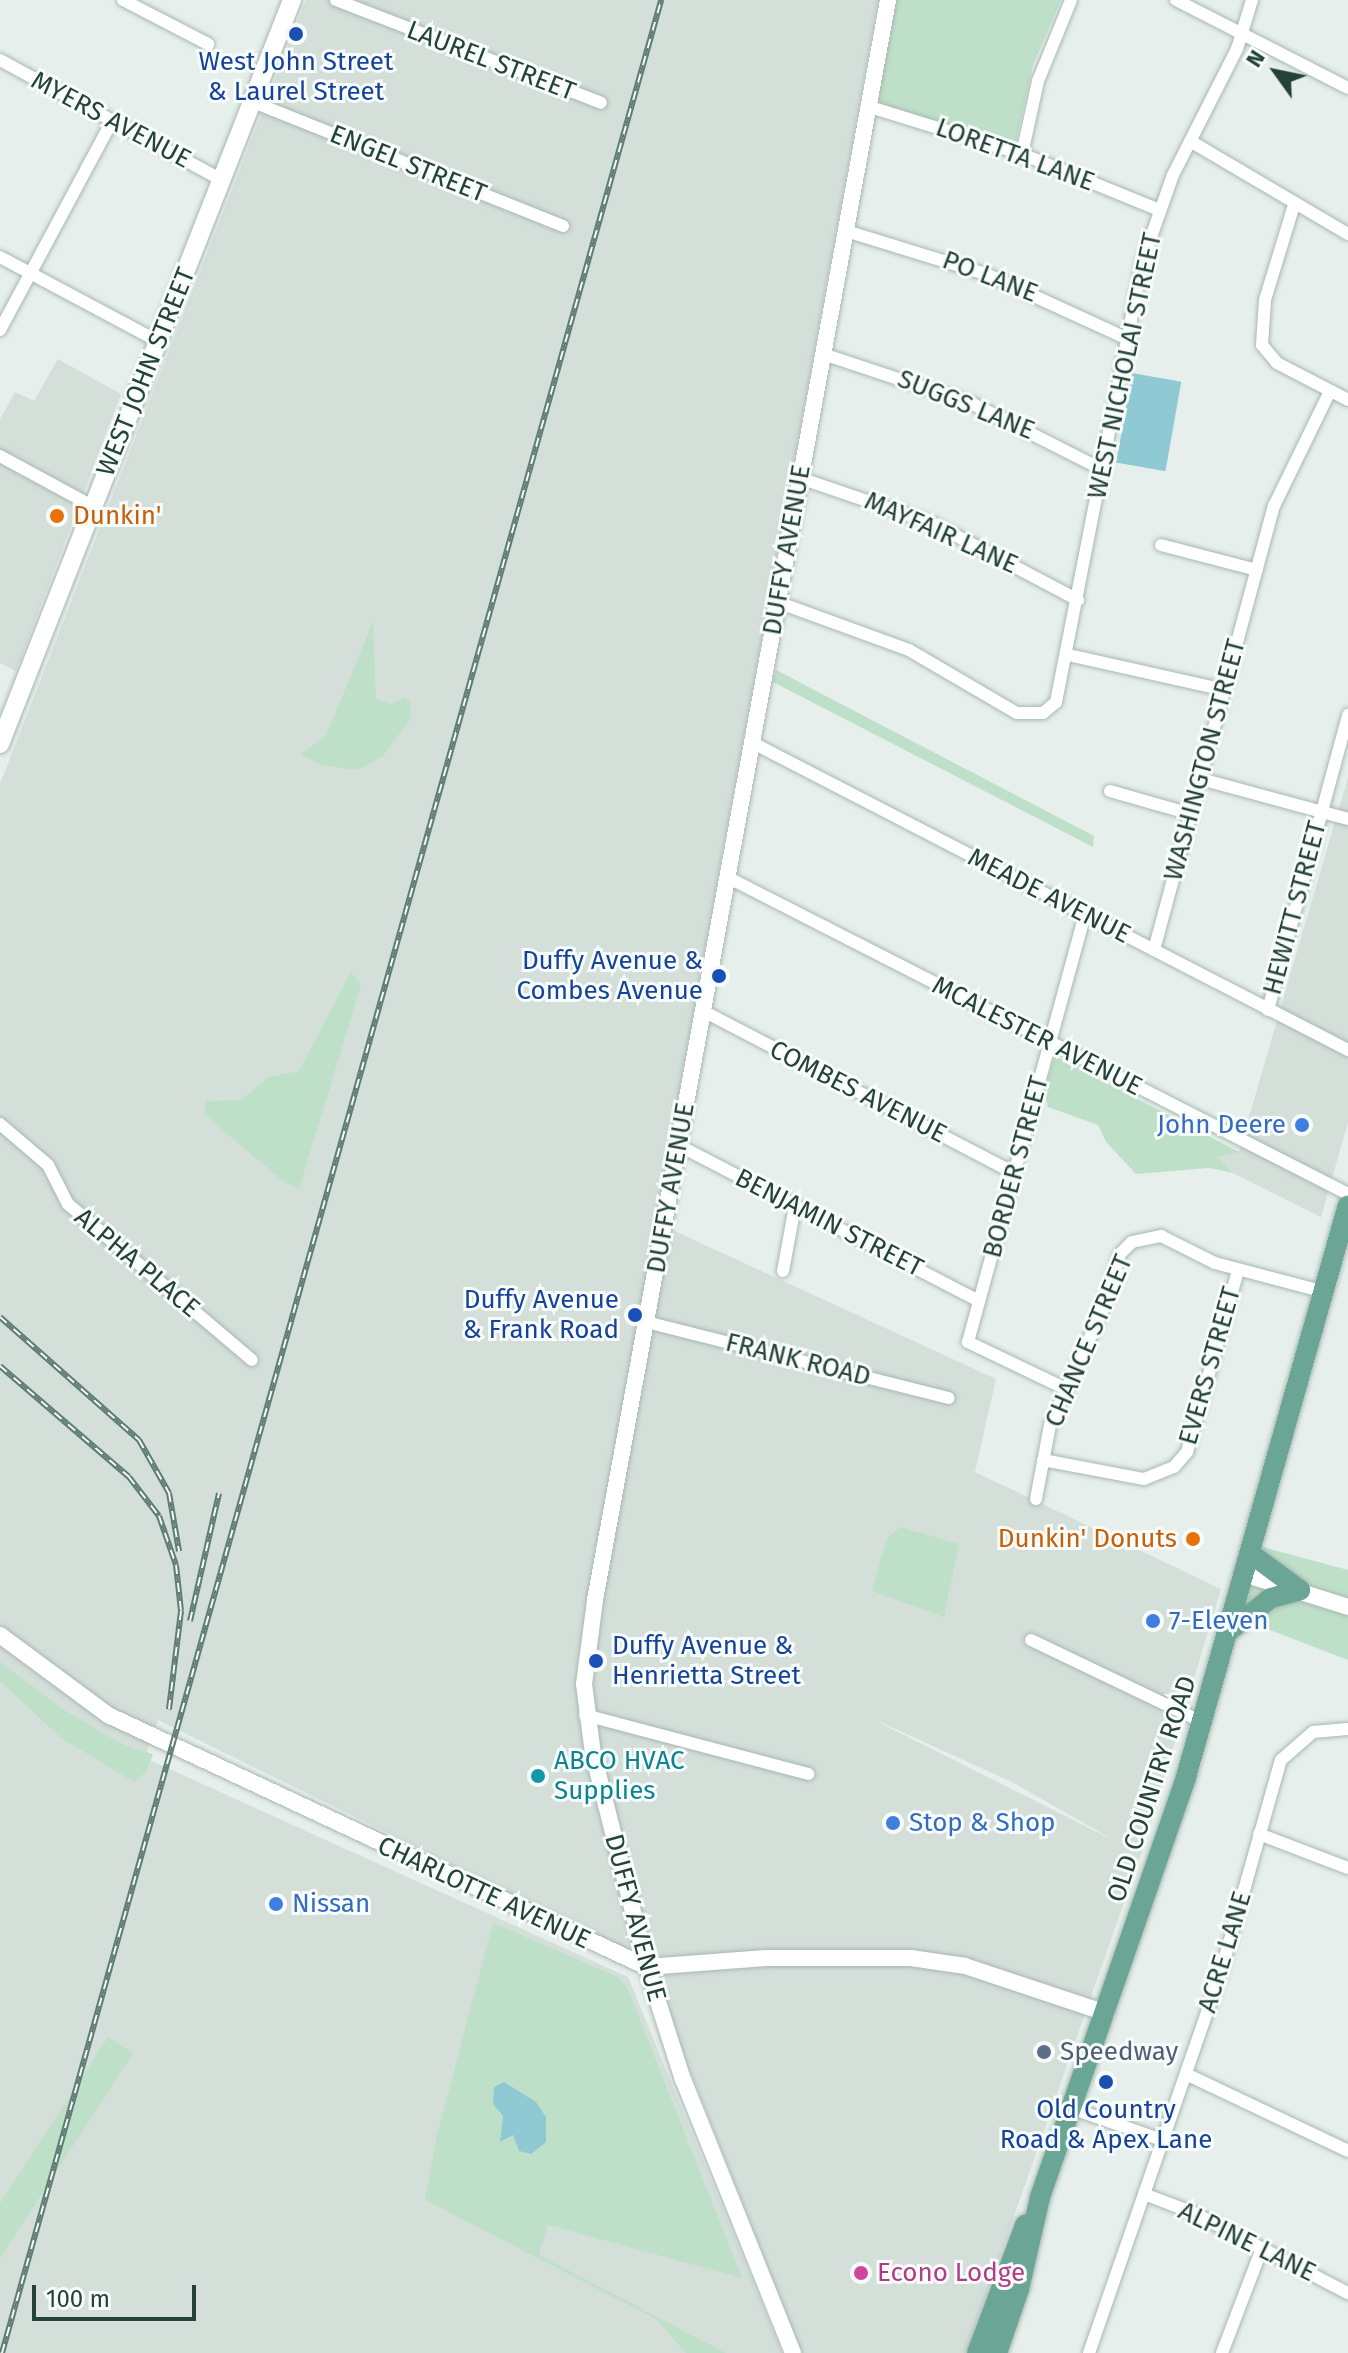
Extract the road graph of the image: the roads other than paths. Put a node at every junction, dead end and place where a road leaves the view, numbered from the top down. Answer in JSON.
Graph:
{"nodes":[{"id":1,"x":123,"y":0,"type":"edge"},
{"id":2,"x":292,"y":0,"type":"edge"},
{"id":3,"x":336,"y":0,"type":"edge"},
{"id":4,"x":888,"y":0,"type":"edge"},
{"id":5,"x":1071,"y":0,"type":"edge"},
{"id":6,"x":1176,"y":0,"type":"edge"},
{"id":7,"x":1252,"y":0,"type":"edge"},
{"id":8,"x":1242,"y":34,"type":"junction"},
{"id":9,"x":208,"y":44,"type":"dead end"},
{"id":10,"x":1,"y":62,"type":"edge"},
{"id":11,"x":1348,"y":88,"type":"edge"},
{"id":12,"x":253,"y":102,"type":"junction"},
{"id":13,"x":601,"y":103,"type":"dead end"},
{"id":14,"x":867,"y":106,"type":"junction"},
{"id":15,"x":112,"y":121,"type":"junction"},
{"id":16,"x":1190,"y":141,"type":"junction"},
{"id":17,"x":1022,"y":154,"type":"junction"},
{"id":18,"x":222,"y":180,"type":"junction"},
{"id":19,"x":1294,"y":205,"type":"junction"},
{"id":20,"x":1159,"y":210,"type":"junction"},
{"id":21,"x":563,"y":226,"type":"dead end"},
{"id":22,"x":846,"y":231,"type":"junction"},
{"id":23,"x":1348,"y":234,"type":"edge"},
{"id":24,"x":0,"y":257,"type":"edge"},
{"id":25,"x":31,"y":273,"type":"junction"},
{"id":26,"x":0,"y":330,"type":"edge"},
{"id":27,"x":1128,"y":339,"type":"junction"},
{"id":28,"x":159,"y":342,"type":"junction"},
{"id":29,"x":823,"y":354,"type":"junction"},
{"id":30,"x":1330,"y":391,"type":"junction"},
{"id":31,"x":1348,"y":400,"type":"edge"},
{"id":32,"x":0,"y":456,"type":"edge"},
{"id":33,"x":1103,"y":470,"type":"junction"},
{"id":34,"x":800,"y":478,"type":"junction"},
{"id":35,"x":92,"y":506,"type":"junction"},
{"id":36,"x":1161,"y":545,"type":"dead end"},
{"id":37,"x":1257,"y":570,"type":"junction"},
{"id":38,"x":1078,"y":600,"type":"junction"},
{"id":39,"x":777,"y":602,"type":"junction"},
{"id":40,"x":1068,"y":655,"type":"junction"},
{"id":41,"x":1224,"y":690,"type":"junction"},
{"id":42,"x":1348,"y":715,"type":"edge"},
{"id":43,"x":751,"y":742,"type":"junction"},
{"id":44,"x":0,"y":744,"type":"edge"},
{"id":45,"x":1201,"y":779,"type":"junction"},
{"id":46,"x":1110,"y":791,"type":"dead end"},
{"id":47,"x":1322,"y":811,"type":"junction"},
{"id":48,"x":1191,"y":814,"type":"junction"},
{"id":49,"x":1348,"y":819,"type":"edge"},
{"id":50,"x":727,"y":877,"type":"junction"},
{"id":51,"x":1085,"y":915,"type":"junction"},
{"id":52,"x":1154,"y":950,"type":"junction"},
{"id":53,"x":1268,"y":1010,"type":"junction"},
{"id":54,"x":703,"y":1011,"type":"junction"},
{"id":55,"x":1050,"y":1044,"type":"junction"},
{"id":56,"x":1348,"y":1050,"type":"edge"},
{"id":57,"x":0,"y":1124,"type":"edge"},
{"id":58,"x":678,"y":1145,"type":"junction"},
{"id":59,"x":1014,"y":1173,"type":"junction"},
{"id":60,"x":1348,"y":1194,"type":"edge"},
{"id":61,"x":1348,"y":1205,"type":"edge"},
{"id":62,"x":795,"y":1206,"type":"junction"},
{"id":63,"x":1238,"y":1270,"type":"junction"},
{"id":64,"x":783,"y":1271,"type":"dead end"},
{"id":65,"x":1325,"y":1292,"type":"junction"},
{"id":66,"x":979,"y":1301,"type":"junction"},
{"id":67,"x":646,"y":1322,"type":"junction"},
{"id":68,"x":252,"y":1360,"type":"dead end"},
{"id":69,"x":1066,"y":1389,"type":"junction"},
{"id":70,"x":949,"y":1398,"type":"dead end"},
{"id":71,"x":1043,"y":1460,"type":"junction"},
{"id":72,"x":1036,"y":1499,"type":"dead end"},
{"id":73,"x":1251,"y":1554,"type":"junction"},
{"id":74,"x":1244,"y":1574,"type":"junction"},
{"id":75,"x":1300,"y":1590,"type":"junction"},
{"id":76,"x":1348,"y":1607,"type":"edge"},
{"id":77,"x":1229,"y":1631,"type":"junction"},
{"id":78,"x":0,"y":1635,"type":"edge"},
{"id":79,"x":1031,"y":1640,"type":"dead end"},
{"id":80,"x":585,"y":1715,"type":"junction"},
{"id":81,"x":1202,"y":1722,"type":"junction"},
{"id":82,"x":1348,"y":1729,"type":"edge"},
{"id":83,"x":808,"y":1774,"type":"dead end"},
{"id":84,"x":1259,"y":1834,"type":"junction"},
{"id":85,"x":1348,"y":1868,"type":"edge"},
{"id":86,"x":647,"y":1967,"type":"junction"},
{"id":87,"x":1106,"y":2013,"type":"junction"},
{"id":88,"x":1186,"y":2074,"type":"junction"},
{"id":89,"x":1071,"y":2108,"type":"junction"},
{"id":90,"x":1162,"y":2140,"type":"junction"},
{"id":91,"x":1348,"y":2151,"type":"edge"},
{"id":92,"x":1144,"y":2194,"type":"junction"},
{"id":93,"x":1040,"y":2197,"type":"junction"},
{"id":94,"x":1262,"y":2248,"type":"junction"},
{"id":95,"x":1348,"y":2293,"type":"edge"},
{"id":96,"x":793,"y":2353,"type":"edge"},
{"id":97,"x":977,"y":2353,"type":"edge"},
{"id":98,"x":997,"y":2353,"type":"edge"},
{"id":99,"x":1089,"y":2353,"type":"edge"},
{"id":100,"x":1222,"y":2353,"type":"edge"}],
"edges":[{"from":1,"to":9,"type":"street"},
{"from":2,"to":12,"type":"main road","name":"WEST JOHN STREET"},
{"from":3,"to":13,"type":"street","name":"LAUREL STREET"},
{"from":4,"to":14,"type":"street","name":"DUFFY AVENUE"},
{"from":5,"to":17,"type":"street"},
{"from":6,"to":8,"type":"street"},
{"from":7,"to":8,"type":"street","name":"WEST NICHOLAI STREET"},
{"from":8,"to":11,"type":"street"},
{"from":8,"to":16,"type":"street","name":"WEST NICHOLAI STREET"},
{"from":10,"to":15,"type":"street","name":"MYERS AVENUE"},
{"from":12,"to":18,"type":"main road","name":"WEST JOHN STREET"},
{"from":12,"to":21,"type":"street","name":"ENGEL STREET"},
{"from":14,"to":17,"type":"street","name":"LORETTA LANE"},
{"from":14,"to":22,"type":"street","name":"DUFFY AVENUE"},
{"from":15,"to":18,"type":"street","name":"MYERS AVENUE"},
{"from":15,"to":25,"type":"street"},
{"from":16,"to":19,"type":"street"},
{"from":16,"to":20,"type":"street","name":"WEST NICHOLAI STREET"},
{"from":17,"to":20,"type":"street","name":"LORETTA LANE"},
{"from":18,"to":28,"type":"main road","name":"WEST JOHN STREET"},
{"from":19,"to":23,"type":"street"},
{"from":19,"to":30,"type":"street"},
{"from":20,"to":27,"type":"street","name":"WEST NICHOLAI STREET"},
{"from":22,"to":27,"type":"street","name":"PO LANE"},
{"from":22,"to":29,"type":"street","name":"DUFFY AVENUE"},
{"from":24,"to":25,"type":"street"},
{"from":25,"to":26,"type":"street"},
{"from":25,"to":28,"type":"street"},
{"from":27,"to":33,"type":"street","name":"WEST NICHOLAI STREET"},
{"from":28,"to":35,"type":"main road","name":"WEST JOHN STREET"},
{"from":29,"to":33,"type":"street","name":"SUGGS LANE"},
{"from":29,"to":34,"type":"street","name":"DUFFY AVENUE"},
{"from":30,"to":31,"type":"street"},
{"from":30,"to":37,"type":"street","name":"WASHINGTON STREET"},
{"from":32,"to":35,"type":"street"},
{"from":33,"to":38,"type":"street","name":"WEST NICHOLAI STREET"},
{"from":34,"to":38,"type":"street","name":"MAYFAIR LANE"},
{"from":34,"to":39,"type":"street","name":"DUFFY AVENUE"},
{"from":35,"to":44,"type":"main road","name":"WEST JOHN STREET"},
{"from":36,"to":37,"type":"street"},
{"from":37,"to":41,"type":"street","name":"WASHINGTON STREET"},
{"from":38,"to":40,"type":"street","name":"WEST NICHOLAI STREET"},
{"from":39,"to":40,"type":"street","name":"WEST NICHOLAI STREET"},
{"from":39,"to":43,"type":"street","name":"DUFFY AVENUE"},
{"from":40,"to":41,"type":"street"},
{"from":41,"to":45,"type":"street","name":"WASHINGTON STREET"},
{"from":42,"to":47,"type":"street","name":"HEWITT STREET"},
{"from":43,"to":50,"type":"street","name":"DUFFY AVENUE"},
{"from":43,"to":51,"type":"street","name":"MEADE AVENUE"},
{"from":45,"to":47,"type":"street"},
{"from":45,"to":48,"type":"street","name":"WASHINGTON STREET"},
{"from":46,"to":48,"type":"street"},
{"from":47,"to":49,"type":"street"},
{"from":47,"to":53,"type":"street","name":"HEWITT STREET"},
{"from":48,"to":52,"type":"street","name":"WASHINGTON STREET"},
{"from":50,"to":54,"type":"street","name":"DUFFY AVENUE"},
{"from":50,"to":55,"type":"street","name":"MCALESTER AVENUE"},
{"from":51,"to":52,"type":"street","name":"MEADE AVENUE"},
{"from":51,"to":55,"type":"street","name":"BORDER STREET"},
{"from":52,"to":53,"type":"street","name":"MEADE AVENUE"},
{"from":53,"to":56,"type":"street","name":"MEADE AVENUE"},
{"from":54,"to":58,"type":"street","name":"DUFFY AVENUE"},
{"from":54,"to":59,"type":"street","name":"COMBES AVENUE"},
{"from":55,"to":59,"type":"street","name":"BORDER STREET"},
{"from":55,"to":60,"type":"street","name":"MCALESTER AVENUE"},
{"from":57,"to":68,"type":"street","name":"ALPHA PLACE"},
{"from":58,"to":62,"type":"street","name":"BENJAMIN STREET"},
{"from":58,"to":67,"type":"street","name":"DUFFY AVENUE"},
{"from":59,"to":66,"type":"street","name":"BORDER STREET"},
{"from":61,"to":65,"type":"main road","name":"OLD COUNTRY ROAD"},
{"from":62,"to":64,"type":"street"},
{"from":62,"to":66,"type":"street","name":"BENJAMIN STREET"},
{"from":63,"to":65,"type":"street","name":"CHANCE STREET"},
{"from":63,"to":69,"type":"street","name":"CHANCE STREET"},
{"from":63,"to":71,"type":"street","name":"EVERS STREET"},
{"from":65,"to":73,"type":"main road","name":"OLD COUNTRY ROAD"},
{"from":66,"to":69,"type":"street","name":"BORDER STREET"},
{"from":67,"to":70,"type":"street","name":"FRANK ROAD"},
{"from":67,"to":80,"type":"street","name":"DUFFY AVENUE"},
{"from":69,"to":71,"type":"street","name":"CHANCE STREET"},
{"from":71,"to":72,"type":"street","name":"CHANCE STREET"},
{"from":73,"to":74,"type":"main road","name":"OLD COUNTRY ROAD"},
{"from":73,"to":75,"type":"main road"},
{"from":74,"to":75,"type":"street"},
{"from":74,"to":77,"type":"main road","name":"OLD COUNTRY ROAD"},
{"from":75,"to":76,"type":"street"},
{"from":75,"to":77,"type":"main road"},
{"from":77,"to":81,"type":"main road","name":"OLD COUNTRY ROAD"},
{"from":78,"to":86,"type":"street","name":"CHARLOTTE AVENUE"},
{"from":79,"to":81,"type":"street"},
{"from":80,"to":83,"type":"street"},
{"from":80,"to":86,"type":"street","name":"DUFFY AVENUE"},
{"from":81,"to":87,"type":"main road","name":"OLD COUNTRY ROAD"},
{"from":82,"to":84,"type":"street","name":"ACRE LANE"},
{"from":84,"to":85,"type":"street"},
{"from":84,"to":88,"type":"street","name":"ACRE LANE"},
{"from":86,"to":87,"type":"street","name":"CHARLOTTE AVENUE"},
{"from":86,"to":96,"type":"street","name":"DUFFY AVENUE"},
{"from":87,"to":89,"type":"main road","name":"OLD COUNTRY ROAD"},
{"from":88,"to":90,"type":"street","name":"ACRE LANE"},
{"from":88,"to":91,"type":"street"},
{"from":89,"to":90,"type":"street"},
{"from":89,"to":93,"type":"main road","name":"OLD COUNTRY ROAD"},
{"from":90,"to":92,"type":"street","name":"ACRE LANE"},
{"from":92,"to":94,"type":"street","name":"ALPINE LANE"},
{"from":92,"to":99,"type":"street","name":"ACRE LANE"},
{"from":93,"to":97,"type":"main road","name":"OLD COUNTRY ROAD"},
{"from":93,"to":98,"type":"main road","name":"OLD COUNTRY ROAD"},
{"from":94,"to":95,"type":"street","name":"ALPINE LANE"},
{"from":94,"to":100,"type":"street"}]}
